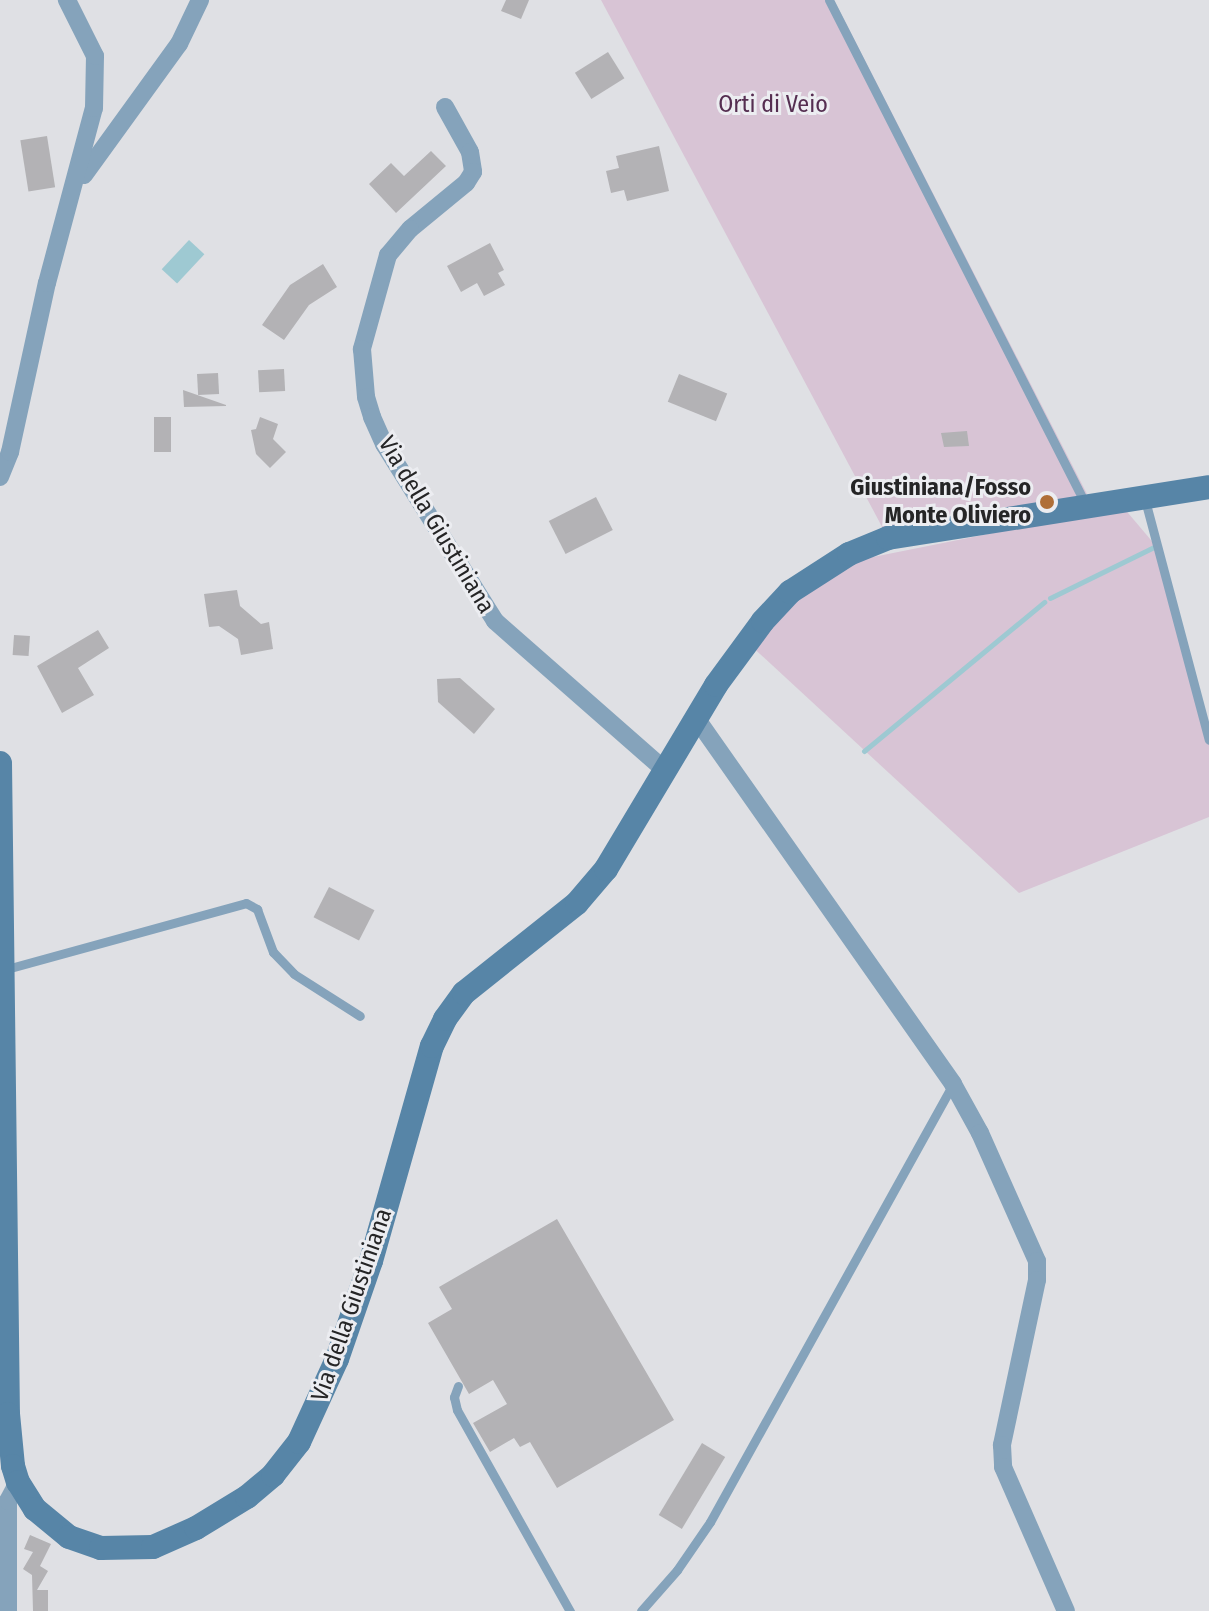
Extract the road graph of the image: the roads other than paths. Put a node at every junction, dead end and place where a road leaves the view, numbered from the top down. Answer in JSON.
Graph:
{"nodes":[{"id":1,"x":67,"y":0,"type":"edge"},
{"id":2,"x":200,"y":0,"type":"edge"},
{"id":3,"x":829,"y":0,"type":"edge"},
{"id":4,"x":445,"y":107,"type":"dead end"},
{"id":5,"x":68,"y":202,"type":"junction"},
{"id":6,"x":0,"y":477,"type":"edge"},
{"id":7,"x":1209,"y":487,"type":"edge"},
{"id":8,"x":1144,"y":497,"type":"junction"},
{"id":9,"x":1086,"y":505,"type":"junction"},
{"id":10,"x":696,"y":718,"type":"junction"},
{"id":11,"x":1209,"y":740,"type":"edge"},
{"id":12,"x":0,"y":763,"type":"edge"},
{"id":13,"x":666,"y":771,"type":"junction"},
{"id":14,"x":3,"y":970,"type":"junction"},
{"id":15,"x":360,"y":1016,"type":"dead end"},
{"id":16,"x":953,"y":1084,"type":"junction"},
{"id":17,"x":458,"y":1386,"type":"dead end"},
{"id":18,"x":18,"y":1482,"type":"junction"},
{"id":19,"x":8,"y":1611,"type":"edge"},
{"id":20,"x":570,"y":1611,"type":"edge"},
{"id":21,"x":641,"y":1611,"type":"edge"},
{"id":22,"x":1066,"y":1611,"type":"edge"}],
"edges":[{"from":1,"to":5,"type":"street"},
{"from":2,"to":5,"type":"street"},
{"from":3,"to":9,"type":"lane"},
{"from":4,"to":13,"type":"street","name":"Via della Giustiniana"},
{"from":5,"to":6,"type":"street"},
{"from":7,"to":8,"type":"street","name":"Via della Giustiniana"},
{"from":8,"to":9,"type":"street","name":"Via della Giustiniana"},
{"from":8,"to":11,"type":"lane"},
{"from":9,"to":10,"type":"street","name":"Via della Giustiniana"},
{"from":10,"to":13,"type":"street","name":"Via della Giustiniana"},
{"from":10,"to":16,"type":"street"},
{"from":12,"to":14,"type":"street","name":"Via della Giustiniana"},
{"from":13,"to":18,"type":"street","name":"Via della Giustiniana"},
{"from":14,"to":15,"type":"lane"},
{"from":14,"to":18,"type":"street","name":"Via della Giustiniana"},
{"from":16,"to":21,"type":"lane"},
{"from":16,"to":22,"type":"street"},
{"from":17,"to":20,"type":"lane"},
{"from":18,"to":19,"type":"street"}]}
